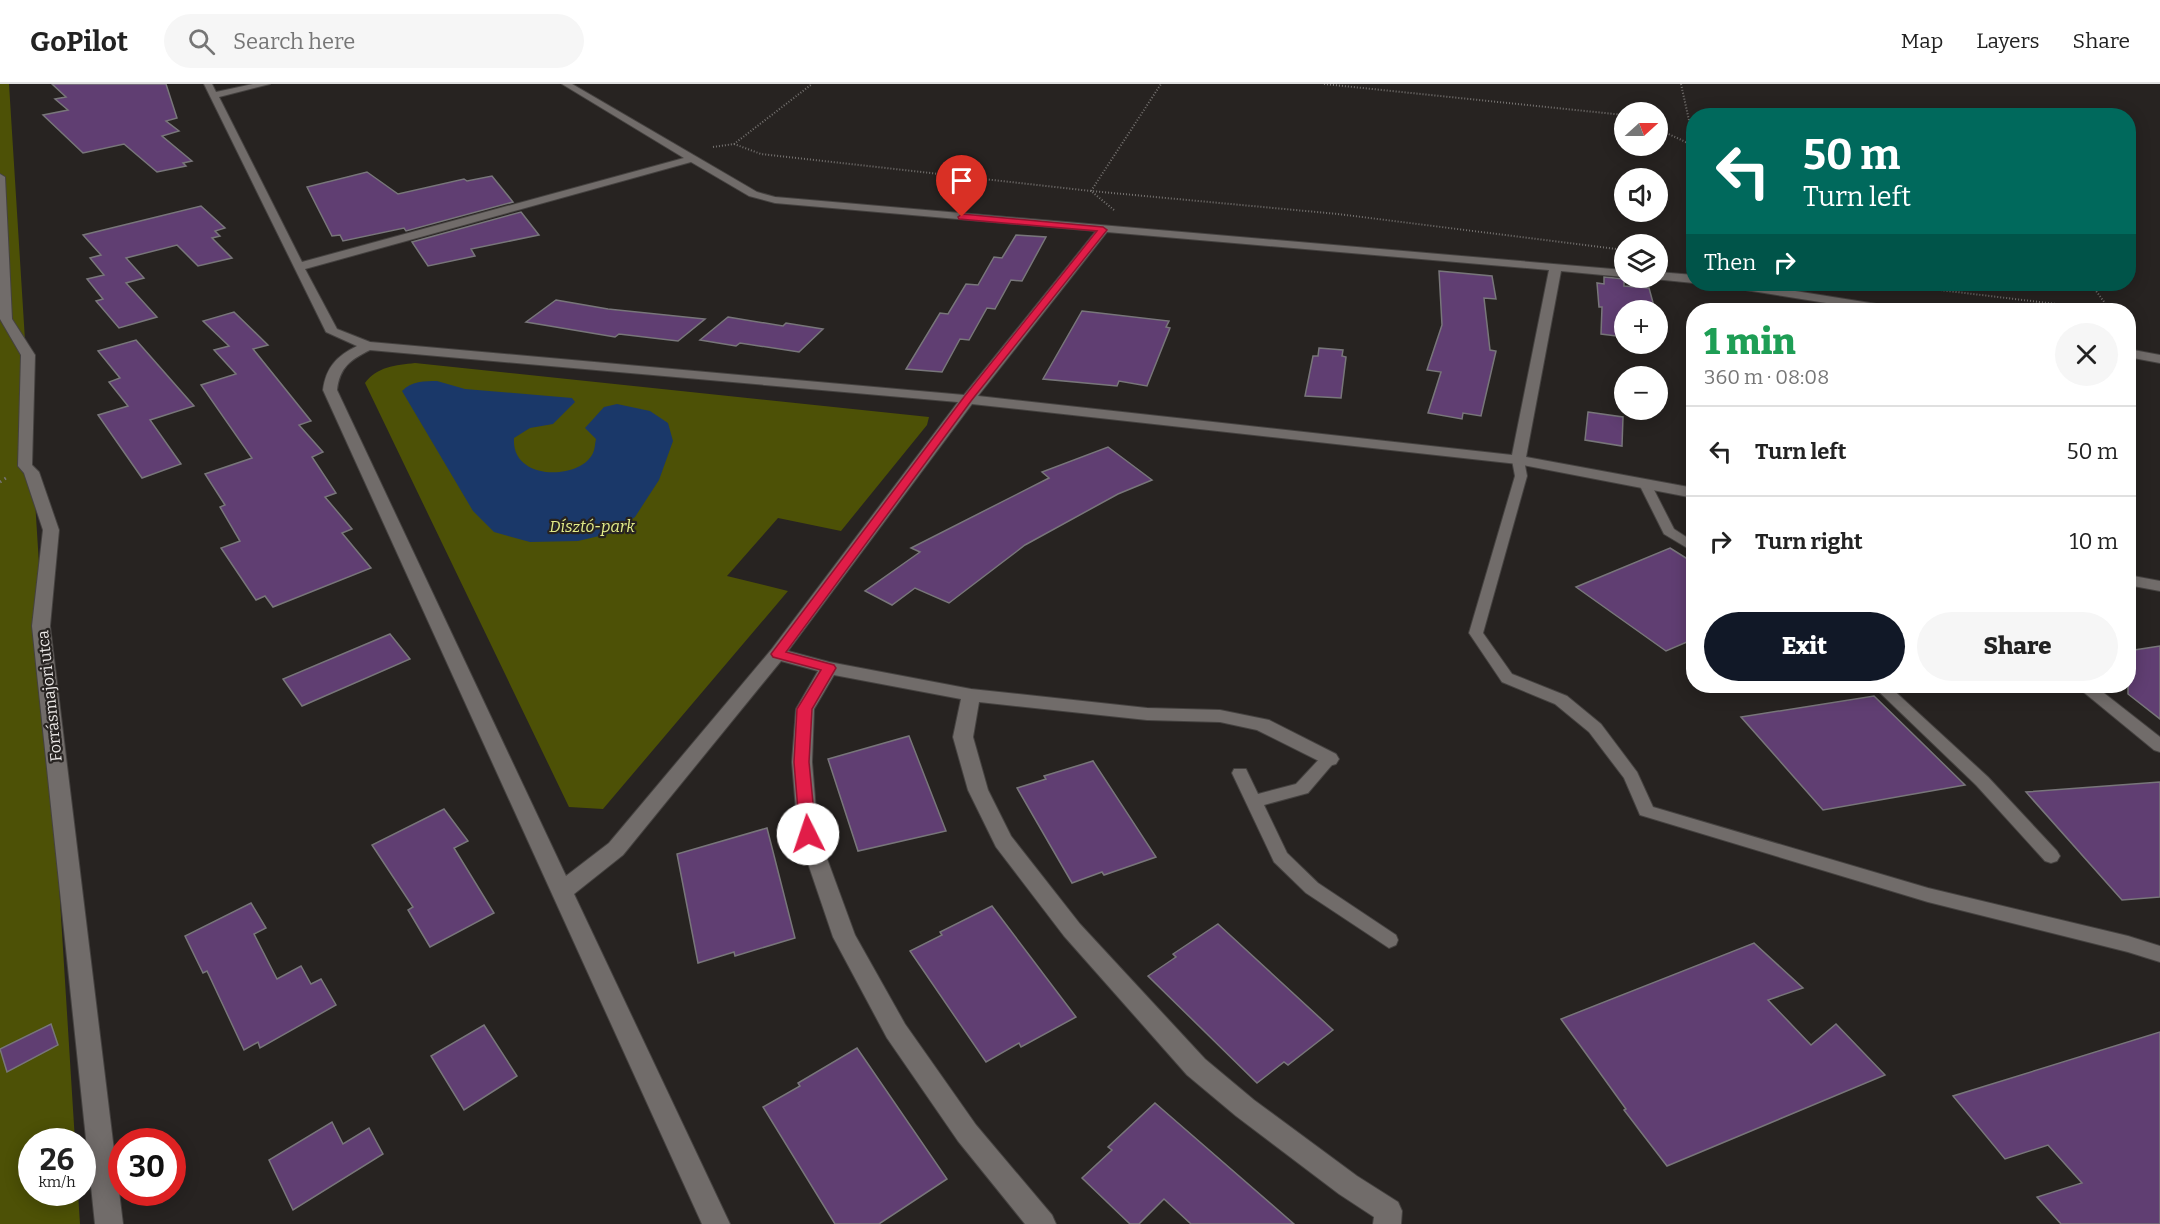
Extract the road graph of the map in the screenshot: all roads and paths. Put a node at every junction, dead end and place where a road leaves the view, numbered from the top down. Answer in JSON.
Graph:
{"nodes":[{"id":1,"x":266,"y":84,"type":"edge"},
{"id":2,"x":567,"y":84,"type":"edge"},
{"id":3,"x":812,"y":84,"type":"edge"},
{"id":4,"x":1161,"y":84,"type":"edge"},
{"id":5,"x":1324,"y":84,"type":"edge"},
{"id":6,"x":1681,"y":84,"type":"edge"},
{"id":7,"x":210,"y":89,"type":"edge"},
{"id":8,"x":1686,"y":108,"type":"edge"},
{"id":9,"x":1614,"y":114,"type":"edge"},
{"id":10,"x":1668,"y":133,"type":"edge"},
{"id":11,"x":1686,"y":141,"type":"edge"},
{"id":12,"x":734,"y":144,"type":"junction"},
{"id":13,"x":690,"y":159,"type":"junction"},
{"id":14,"x":0,"y":177,"type":"edge"},
{"id":15,"x":1090,"y":191,"type":"junction"},
{"id":16,"x":1103,"y":230,"type":"junction"},
{"id":17,"x":1118,"y":231,"type":"junction"},
{"id":18,"x":1614,"y":249,"type":"edge"},
{"id":19,"x":297,"y":267,"type":"junction"},
{"id":20,"x":1556,"y":267,"type":"junction"},
{"id":21,"x":1614,"y":272,"type":"edge"},
{"id":22,"x":1668,"y":277,"type":"edge"},
{"id":23,"x":1686,"y":278,"type":"edge"},
{"id":24,"x":1775,"y":291,"type":"edge"},
{"id":25,"x":1949,"y":291,"type":"edge"},
{"id":26,"x":1847,"y":303,"type":"edge"},
{"id":27,"x":2049,"y":303,"type":"edge"},
{"id":28,"x":368,"y":346,"type":"junction"},
{"id":29,"x":2136,"y":354,"type":"edge"},
{"id":30,"x":2160,"y":359,"type":"edge"},
{"id":31,"x":968,"y":399,"type":"junction"},
{"id":32,"x":1518,"y":460,"type":"junction"},
{"id":33,"x":1645,"y":484,"type":"junction"},
{"id":34,"x":1686,"y":491,"type":"edge"},
{"id":35,"x":1686,"y":543,"type":"edge"},
{"id":36,"x":2136,"y":582,"type":"edge"},
{"id":37,"x":2160,"y":586,"type":"edge"},
{"id":38,"x":777,"y":654,"type":"junction"},
{"id":39,"x":829,"y":668,"type":"junction"},
{"id":40,"x":1888,"y":693,"type":"edge"},
{"id":41,"x":2095,"y":693,"type":"edge"},
{"id":42,"x":971,"y":695,"type":"junction"},
{"id":43,"x":2160,"y":746,"type":"edge"},
{"id":44,"x":1329,"y":759,"type":"joint"},
{"id":45,"x":1240,"y":773,"type":"dead end"},
{"id":46,"x":1254,"y":801,"type":"junction"},
{"id":47,"x":2051,"y":856,"type":"dead end"},
{"id":48,"x":564,"y":891,"type":"junction"},
{"id":49,"x":1389,"y":940,"type":"dead end"},
{"id":50,"x":2160,"y":954,"type":"edge"},
{"id":51,"x":109,"y":1224,"type":"edge"},
{"id":52,"x":716,"y":1224,"type":"edge"},
{"id":53,"x":1042,"y":1224,"type":"edge"},
{"id":54,"x":1387,"y":1224,"type":"edge"}],
"edges":[{"from":1,"to":7,"type":"street"},
{"from":2,"to":13,"type":"street"},
{"from":3,"to":12,"type":"path"},
{"from":4,"to":15,"type":"path"},
{"from":5,"to":9,"type":"path"},
{"from":6,"to":8,"type":"path"},
{"from":7,"to":19,"type":"street"},
{"from":10,"to":11,"type":"path"},
{"from":12,"to":13,"type":"path"},
{"from":12,"to":15,"type":"path"},
{"from":13,"to":16,"type":"street"},
{"from":13,"to":19,"type":"street"},
{"from":14,"to":51,"type":"street","name":"Forrásmajori utca"},
{"from":15,"to":17,"type":"path"},
{"from":15,"to":18,"type":"path"},
{"from":16,"to":17,"type":"street"},
{"from":16,"to":31,"type":"street"},
{"from":17,"to":20,"type":"street"},
{"from":19,"to":28,"type":"street"},
{"from":20,"to":21,"type":"street"},
{"from":20,"to":32,"type":"street"},
{"from":22,"to":23,"type":"street"},
{"from":24,"to":26,"type":"street"},
{"from":25,"to":27,"type":"path"},
{"from":28,"to":31,"type":"street"},
{"from":28,"to":48,"type":"street"},
{"from":29,"to":30,"type":"street"},
{"from":31,"to":32,"type":"street"},
{"from":31,"to":38,"type":"street"},
{"from":32,"to":33,"type":"street"},
{"from":32,"to":50,"type":"lane"},
{"from":33,"to":34,"type":"street"},
{"from":33,"to":35,"type":"lane"},
{"from":36,"to":37,"type":"street"},
{"from":38,"to":39,"type":"street"},
{"from":38,"to":48,"type":"street"},
{"from":39,"to":42,"type":"street"},
{"from":39,"to":53,"type":"street"},
{"from":40,"to":47,"type":"lane"},
{"from":41,"to":43,"type":"lane"},
{"from":42,"to":44,"type":"street"},
{"from":42,"to":54,"type":"street"},
{"from":44,"to":46,"type":"lane"},
{"from":45,"to":46,"type":"lane"},
{"from":46,"to":49,"type":"lane"},
{"from":48,"to":52,"type":"street"}]}
